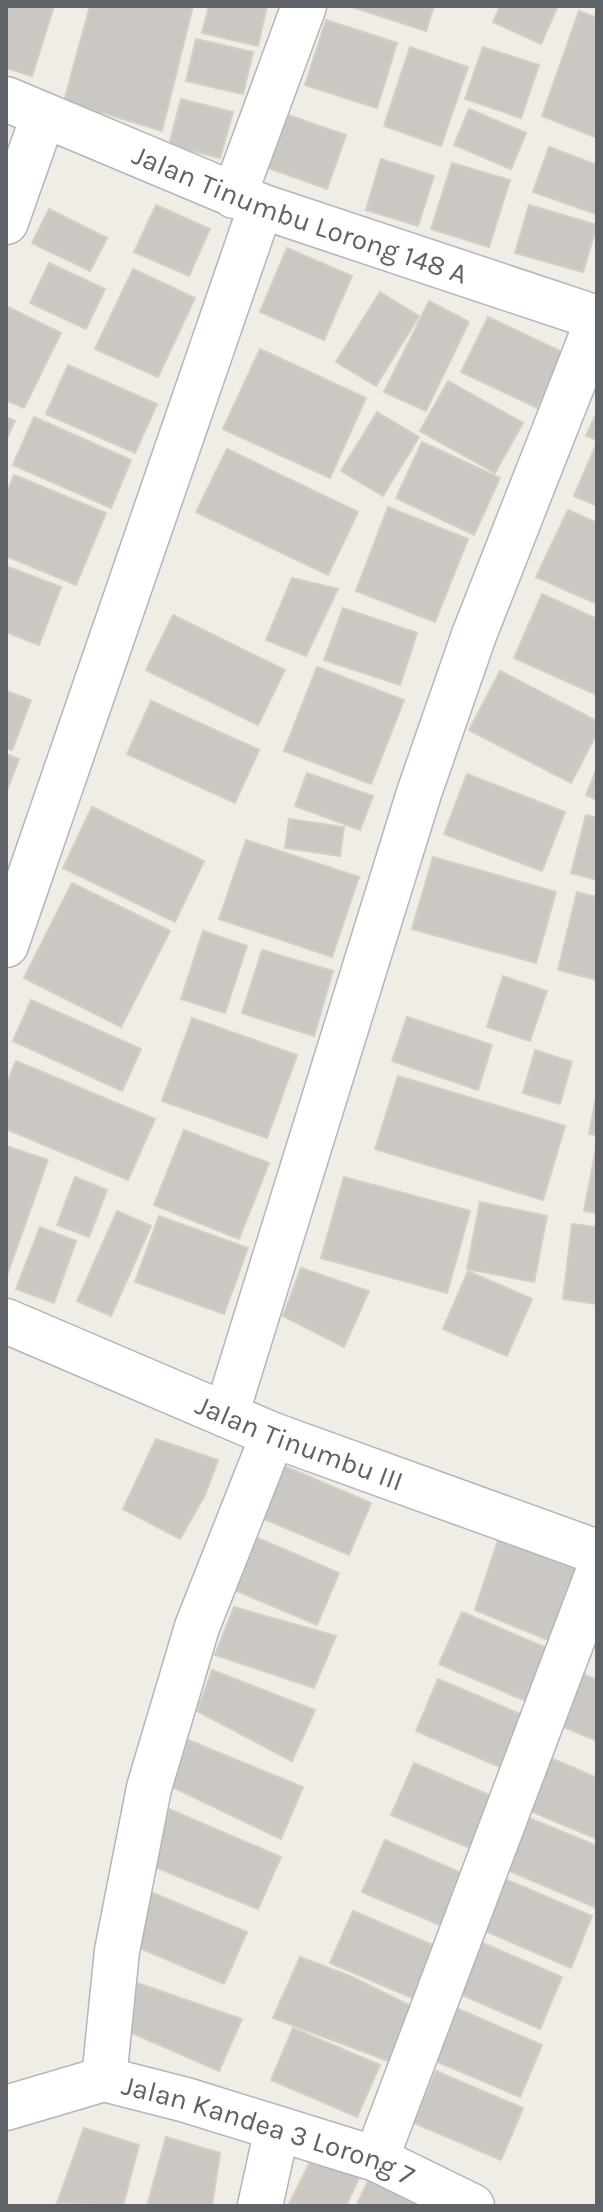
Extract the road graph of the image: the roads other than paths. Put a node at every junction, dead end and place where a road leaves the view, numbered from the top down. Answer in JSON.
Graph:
{"nodes":[{"id":1,"x":304,"y":6,"type":"edge"},
{"id":2,"x":24,"y":108,"type":"edge"},
{"id":3,"x":248,"y":201,"type":"junction"},
{"id":4,"x":6,"y":222,"type":"edge"},
{"id":5,"x":597,"y":320,"type":"edge"},
{"id":6,"x":6,"y":945,"type":"edge"},
{"id":7,"x":6,"y":1321,"type":"edge"},
{"id":8,"x":226,"y":1415,"type":"junction"},
{"id":9,"x":273,"y":1435,"type":"junction"},
{"id":10,"x":597,"y":1552,"type":"edge"},
{"id":11,"x":597,"y":1575,"type":"edge"},
{"id":12,"x":104,"y":2079,"type":"junction"},
{"id":13,"x":6,"y":2108,"type":"edge"},
{"id":14,"x":277,"y":2129,"type":"junction"},
{"id":15,"x":376,"y":2159,"type":"junction"},
{"id":16,"x":260,"y":2206,"type":"edge"},
{"id":17,"x":472,"y":2206,"type":"edge"}],
"edges":[{"from":1,"to":3,"type":"street"},
{"from":2,"to":3,"type":"street","name":"Jalan Tinumbu Lorong 148 A"},
{"from":2,"to":4,"type":"street"},
{"from":3,"to":5,"type":"street","name":"Jalan Tinumbu Lorong 148 A"},
{"from":3,"to":6,"type":"street"},
{"from":5,"to":8,"type":"street"},
{"from":7,"to":8,"type":"street","name":"Jalan Tinumbu III"},
{"from":8,"to":9,"type":"street","name":"Jalan Tinumbu III"},
{"from":9,"to":10,"type":"street","name":"Jalan Tinumbu III"},
{"from":9,"to":12,"type":"street"},
{"from":11,"to":15,"type":"street"},
{"from":12,"to":13,"type":"street"},
{"from":12,"to":14,"type":"street","name":"Jalan Kandea 3 Lorong 7"},
{"from":14,"to":15,"type":"street","name":"Jalan Kandea 3 Lorong 7"},
{"from":14,"to":16,"type":"street"},
{"from":15,"to":17,"type":"street","name":"Jalan Kandea 3 Lorong 7"}]}
